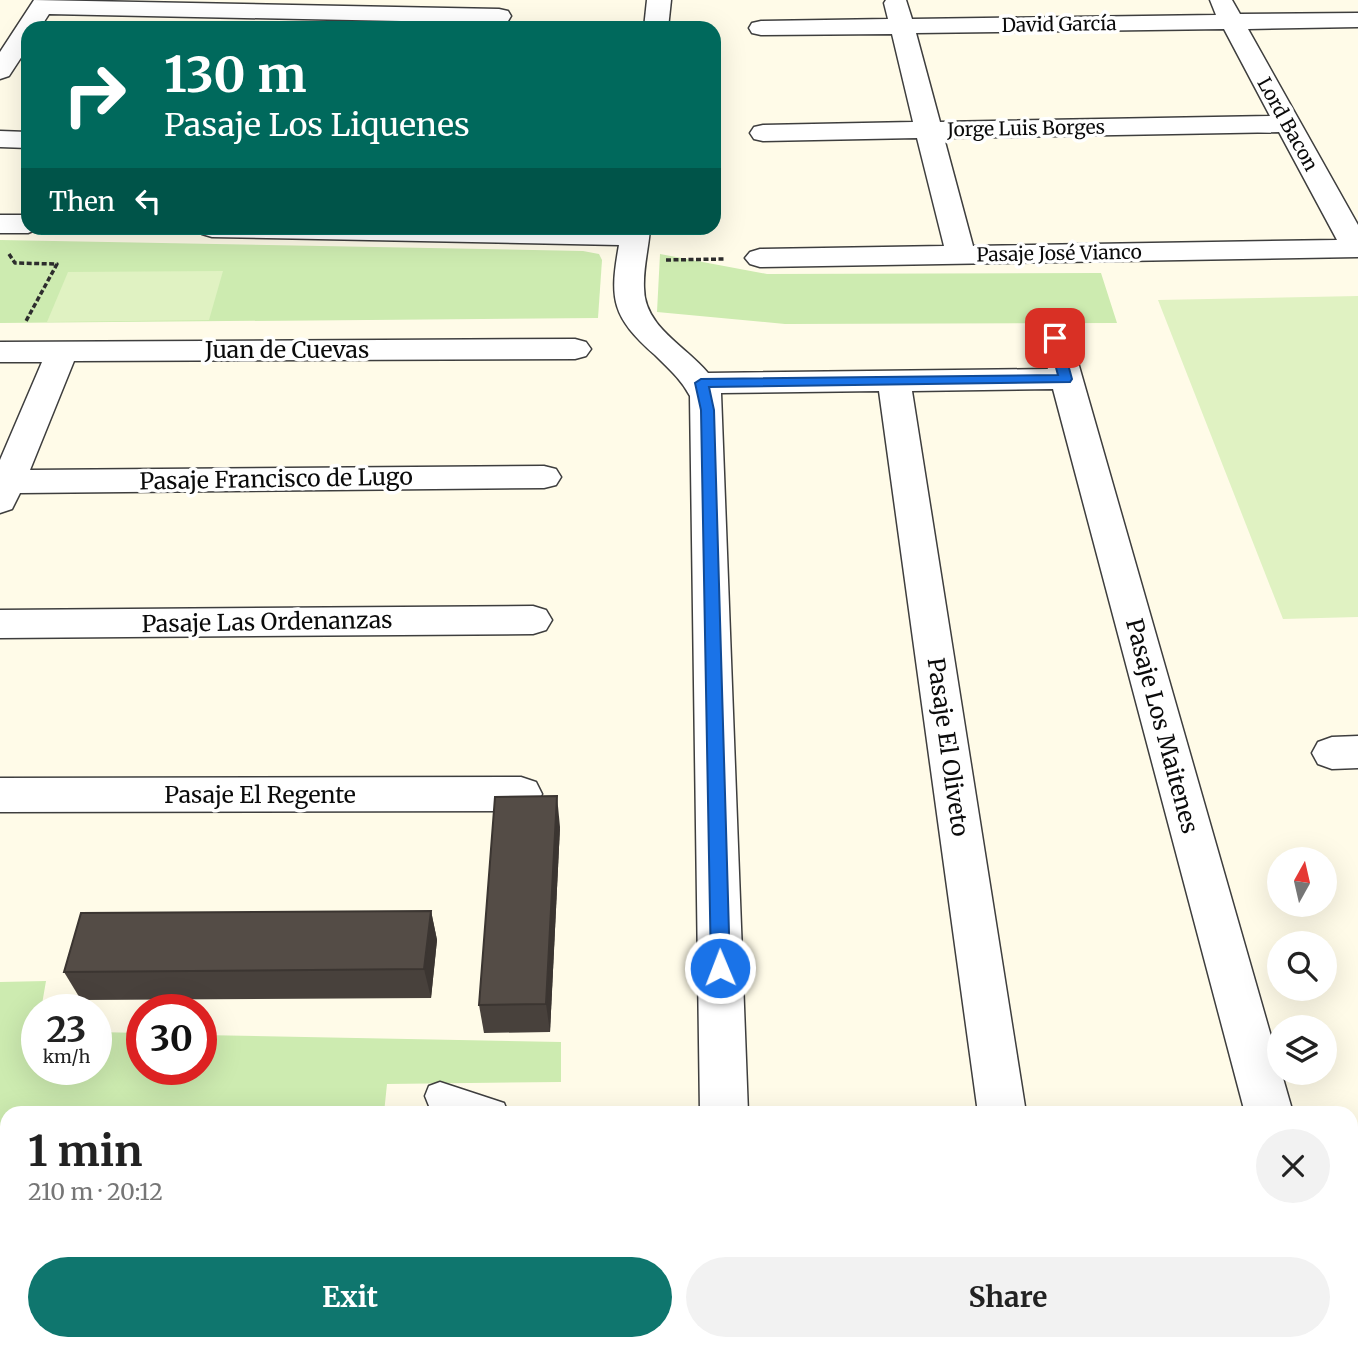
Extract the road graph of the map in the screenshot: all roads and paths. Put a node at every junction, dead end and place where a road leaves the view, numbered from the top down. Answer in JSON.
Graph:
{"nodes":[{"id":1,"x":659,"y":0,"type":"edge"},
{"id":2,"x":895,"y":0,"type":"edge"},
{"id":3,"x":40,"y":9,"type":"edge"},
{"id":4,"x":1226,"y":11,"type":"edge"},
{"id":5,"x":499,"y":15,"type":"edge"},
{"id":6,"x":1358,"y":20,"type":"edge"},
{"id":7,"x":0,"y":21,"type":"edge"},
{"id":8,"x":657,"y":21,"type":"edge"},
{"id":9,"x":902,"y":26,"type":"junction"},
{"id":10,"x":761,"y":28,"type":"dead end"},
{"id":11,"x":21,"y":39,"type":"edge"},
{"id":12,"x":21,"y":69,"type":"edge"},
{"id":13,"x":1,"y":70,"type":"edge"},
{"id":14,"x":1288,"y":124,"type":"junction"},
{"id":15,"x":929,"y":130,"type":"junction"},
{"id":16,"x":763,"y":133,"type":"dead end"},
{"id":17,"x":0,"y":139,"type":"edge"},
{"id":18,"x":21,"y":140,"type":"edge"},
{"id":19,"x":21,"y":224,"type":"edge"},
{"id":20,"x":0,"y":225,"type":"edge"},
{"id":21,"x":459,"y":235,"type":"edge"},
{"id":22,"x":634,"y":241,"type":"edge"},
{"id":23,"x":1357,"y":248,"type":"edge"},
{"id":24,"x":7,"y":252,"type":"dead end"},
{"id":25,"x":961,"y":255,"type":"junction"},
{"id":26,"x":760,"y":258,"type":"joint"},
{"id":27,"x":1055,"y":338,"type":"dead end"},
{"id":28,"x":575,"y":349,"type":"dead end"},
{"id":29,"x":4,"y":352,"type":"edge"},
{"id":30,"x":62,"y":352,"type":"junction"},
{"id":31,"x":1066,"y":379,"type":"junction"},
{"id":32,"x":894,"y":381,"type":"junction"},
{"id":33,"x":701,"y":383,"type":"junction"},
{"id":34,"x":544,"y":477,"type":"dead end"},
{"id":35,"x":4,"y":491,"type":"edge"},
{"id":36,"x":533,"y":620,"type":"dead end"},
{"id":37,"x":0,"y":625,"type":"edge"},
{"id":38,"x":521,"y":794,"type":"edge"},
{"id":39,"x":0,"y":796,"type":"edge"},
{"id":40,"x":440,"y":1096,"type":"dead end"},
{"id":41,"x":471,"y":1106,"type":"edge"},
{"id":42,"x":724,"y":1106,"type":"edge"},
{"id":43,"x":1001,"y":1106,"type":"edge"},
{"id":44,"x":1267,"y":1106,"type":"edge"}],
"edges":[{"from":1,"to":8,"type":"street"},
{"from":2,"to":9,"type":"street"},
{"from":3,"to":5,"type":"street"},
{"from":3,"to":7,"type":"street"},
{"from":4,"to":6,"type":"street","name":"David García"},
{"from":4,"to":9,"type":"street","name":"David García"},
{"from":4,"to":14,"type":"street","name":"Lord Bacon"},
{"from":9,"to":10,"type":"street","name":"David García"},
{"from":9,"to":15,"type":"street"},
{"from":11,"to":13,"type":"street"},
{"from":12,"to":13,"type":"street"},
{"from":14,"to":15,"type":"street","name":"Jorge Luis Borges"},
{"from":14,"to":23,"type":"street","name":"Lord Bacon"},
{"from":15,"to":16,"type":"street","name":"Jorge Luis Borges"},
{"from":15,"to":25,"type":"street"},
{"from":17,"to":18,"type":"street"},
{"from":19,"to":20,"type":"street"},
{"from":21,"to":22,"type":"street"},
{"from":22,"to":26,"type":"path"},
{"from":22,"to":33,"type":"street"},
{"from":23,"to":25,"type":"street","name":"Pasaje José Vianco"},
{"from":24,"to":29,"type":"path"},
{"from":25,"to":26,"type":"street","name":"Pasaje José Vianco"},
{"from":27,"to":31,"type":"street","name":"Pasaje Los Maitenes"},
{"from":28,"to":30,"type":"street","name":"Juan de Cuevas"},
{"from":29,"to":30,"type":"street","name":"Juan de Cuevas"},
{"from":30,"to":35,"type":"street"},
{"from":31,"to":32,"type":"street"},
{"from":31,"to":44,"type":"street","name":"Pasaje Los Maitenes"},
{"from":32,"to":33,"type":"street"},
{"from":32,"to":43,"type":"street","name":"Pasaje El Oliveto"},
{"from":33,"to":42,"type":"street"},
{"from":34,"to":35,"type":"street","name":"Pasaje Francisco de Lugo"},
{"from":36,"to":37,"type":"street","name":"Pasaje Las Ordenanzas"},
{"from":38,"to":39,"type":"street","name":"Pasaje El Regente"},
{"from":40,"to":41,"type":"lane"}]}
